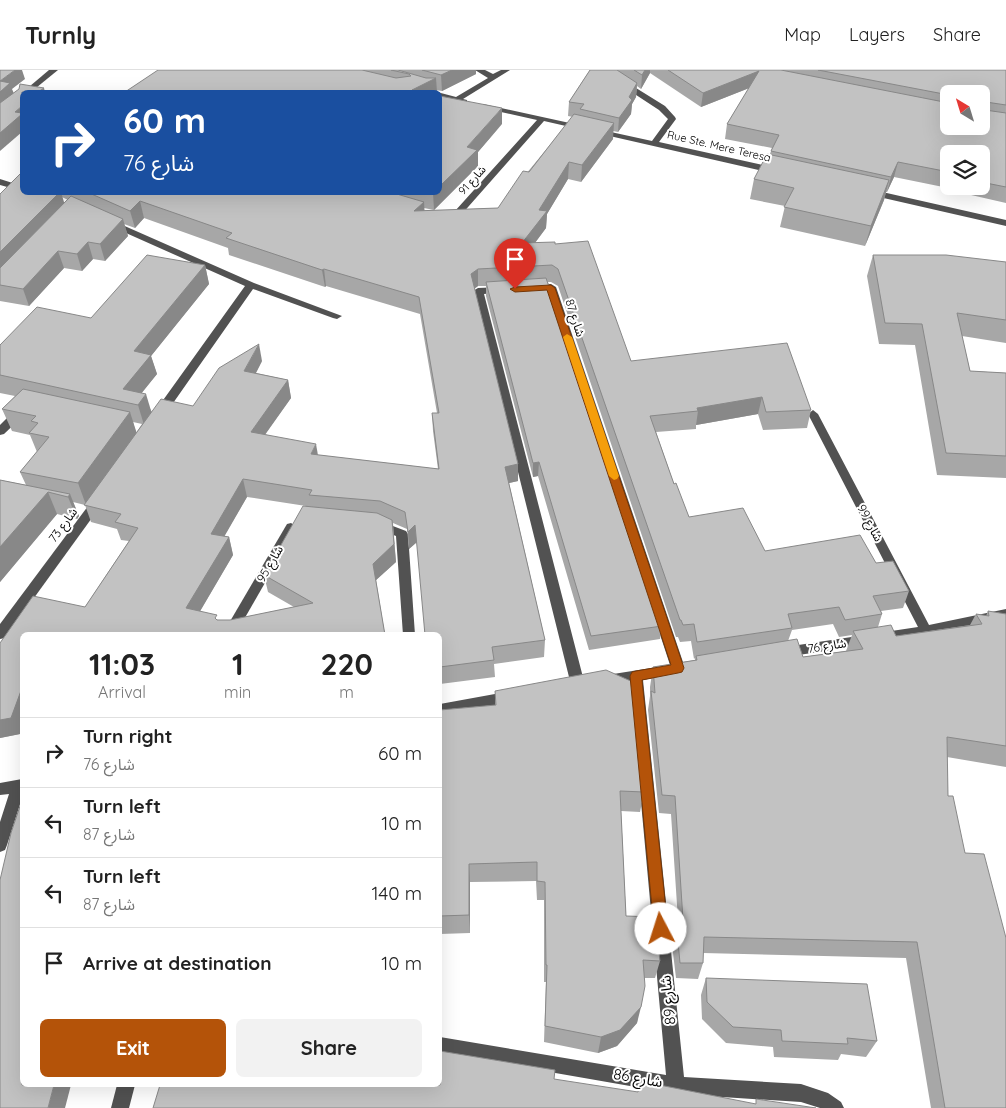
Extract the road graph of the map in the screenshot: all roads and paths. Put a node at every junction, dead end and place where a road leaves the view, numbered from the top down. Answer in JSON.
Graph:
{"nodes":[{"id":1,"x":54,"y":70,"type":"edge"},
{"id":2,"x":479,"y":70,"type":"edge"},
{"id":3,"x":506,"y":70,"type":"edge"},
{"id":4,"x":602,"y":70,"type":"edge"},
{"id":5,"x":493,"y":76,"type":"junction"},
{"id":6,"x":30,"y":90,"type":"edge"},
{"id":7,"x":442,"y":96,"type":"edge"},
{"id":8,"x":456,"y":100,"type":"junction"},
{"id":9,"x":542,"y":119,"type":"junction"},
{"id":10,"x":654,"y":143,"type":"junction"},
{"id":11,"x":787,"y":173,"type":"edge"},
{"id":12,"x":0,"y":182,"type":"edge"},
{"id":13,"x":20,"y":189,"type":"edge"},
{"id":14,"x":863,"y":190,"type":"edge"},
{"id":15,"x":439,"y":214,"type":"edge"},
{"id":16,"x":101,"y":218,"type":"edge"},
{"id":17,"x":1006,"y":223,"type":"edge"},
{"id":18,"x":250,"y":285,"type":"junction"},
{"id":19,"x":337,"y":316,"type":"dead end"},
{"id":20,"x":30,"y":405,"type":"edge"},
{"id":21,"x":813,"y":414,"type":"dead end"},
{"id":22,"x":153,"y":423,"type":"edge"},
{"id":23,"x":0,"y":430,"type":"edge"},
{"id":24,"x":107,"y":488,"type":"edge"},
{"id":25,"x":297,"y":517,"type":"edge"},
{"id":26,"x":363,"y":523,"type":"edge"},
{"id":27,"x":1006,"y":614,"type":"edge"},
{"id":28,"x":926,"y":631,"type":"junction"},
{"id":29,"x":230,"y":632,"type":"edge"},
{"id":30,"x":409,"y":632,"type":"edge"},
{"id":31,"x":0,"y":634,"type":"edge"},
{"id":32,"x":773,"y":654,"type":"edge"},
{"id":33,"x":636,"y":676,"type":"junction"},
{"id":34,"x":523,"y":695,"type":"edge"},
{"id":35,"x":442,"y":710,"type":"edge"},
{"id":36,"x":20,"y":786,"type":"edge"},
{"id":37,"x":0,"y":789,"type":"edge"},
{"id":38,"x":20,"y":789,"type":"edge"},
{"id":39,"x":0,"y":845,"type":"edge"},
{"id":40,"x":442,"y":1045,"type":"edge"},
{"id":41,"x":676,"y":1084,"type":"junction"},
{"id":42,"x":125,"y":1087,"type":"edge"},
{"id":43,"x":120,"y":1108,"type":"edge"},
{"id":44,"x":835,"y":1108,"type":"edge"}],
"edges":[{"from":1,"to":6,"type":"street"},
{"from":2,"to":5,"type":"street"},
{"from":3,"to":5,"type":"street"},
{"from":4,"to":10,"type":"street"},
{"from":5,"to":8,"type":"street"},
{"from":7,"to":8,"type":"street","name":"Rue Ste. Mere Teresa"},
{"from":8,"to":9,"type":"street","name":"Rue Ste. Mere Teresa"},
{"from":9,"to":10,"type":"street","name":"Rue Ste. Mere Teresa"},
{"from":9,"to":15,"type":"street","name":"شارع 91"},
{"from":10,"to":11,"type":"street","name":"Rue Ste. Mere Teresa"},
{"from":12,"to":13,"type":"street"},
{"from":14,"to":17,"type":"street"},
{"from":16,"to":18,"type":"street"},
{"from":18,"to":19,"type":"street"},
{"from":18,"to":22,"type":"street"},
{"from":20,"to":23,"type":"street"},
{"from":21,"to":28,"type":"street","name":"شارع 99"},
{"from":24,"to":31,"type":"street","name":"شارع 73"},
{"from":25,"to":29,"type":"street","name":"شارع 95"},
{"from":26,"to":30,"type":"street"},
{"from":27,"to":28,"type":"street","name":"شارع 76"},
{"from":28,"to":32,"type":"street","name":"شارع 76"},
{"from":33,"to":33,"type":"street","name":"شارع 87"},
{"from":33,"to":41,"type":"street","name":"شارع 89"},
{"from":34,"to":35,"type":"street"},
{"from":36,"to":37,"type":"street"},
{"from":38,"to":39,"type":"street"},
{"from":40,"to":41,"type":"street","name":"شارع 86"},
{"from":41,"to":44,"type":"street","name":"شارع 86"},
{"from":42,"to":43,"type":"street"}]}
